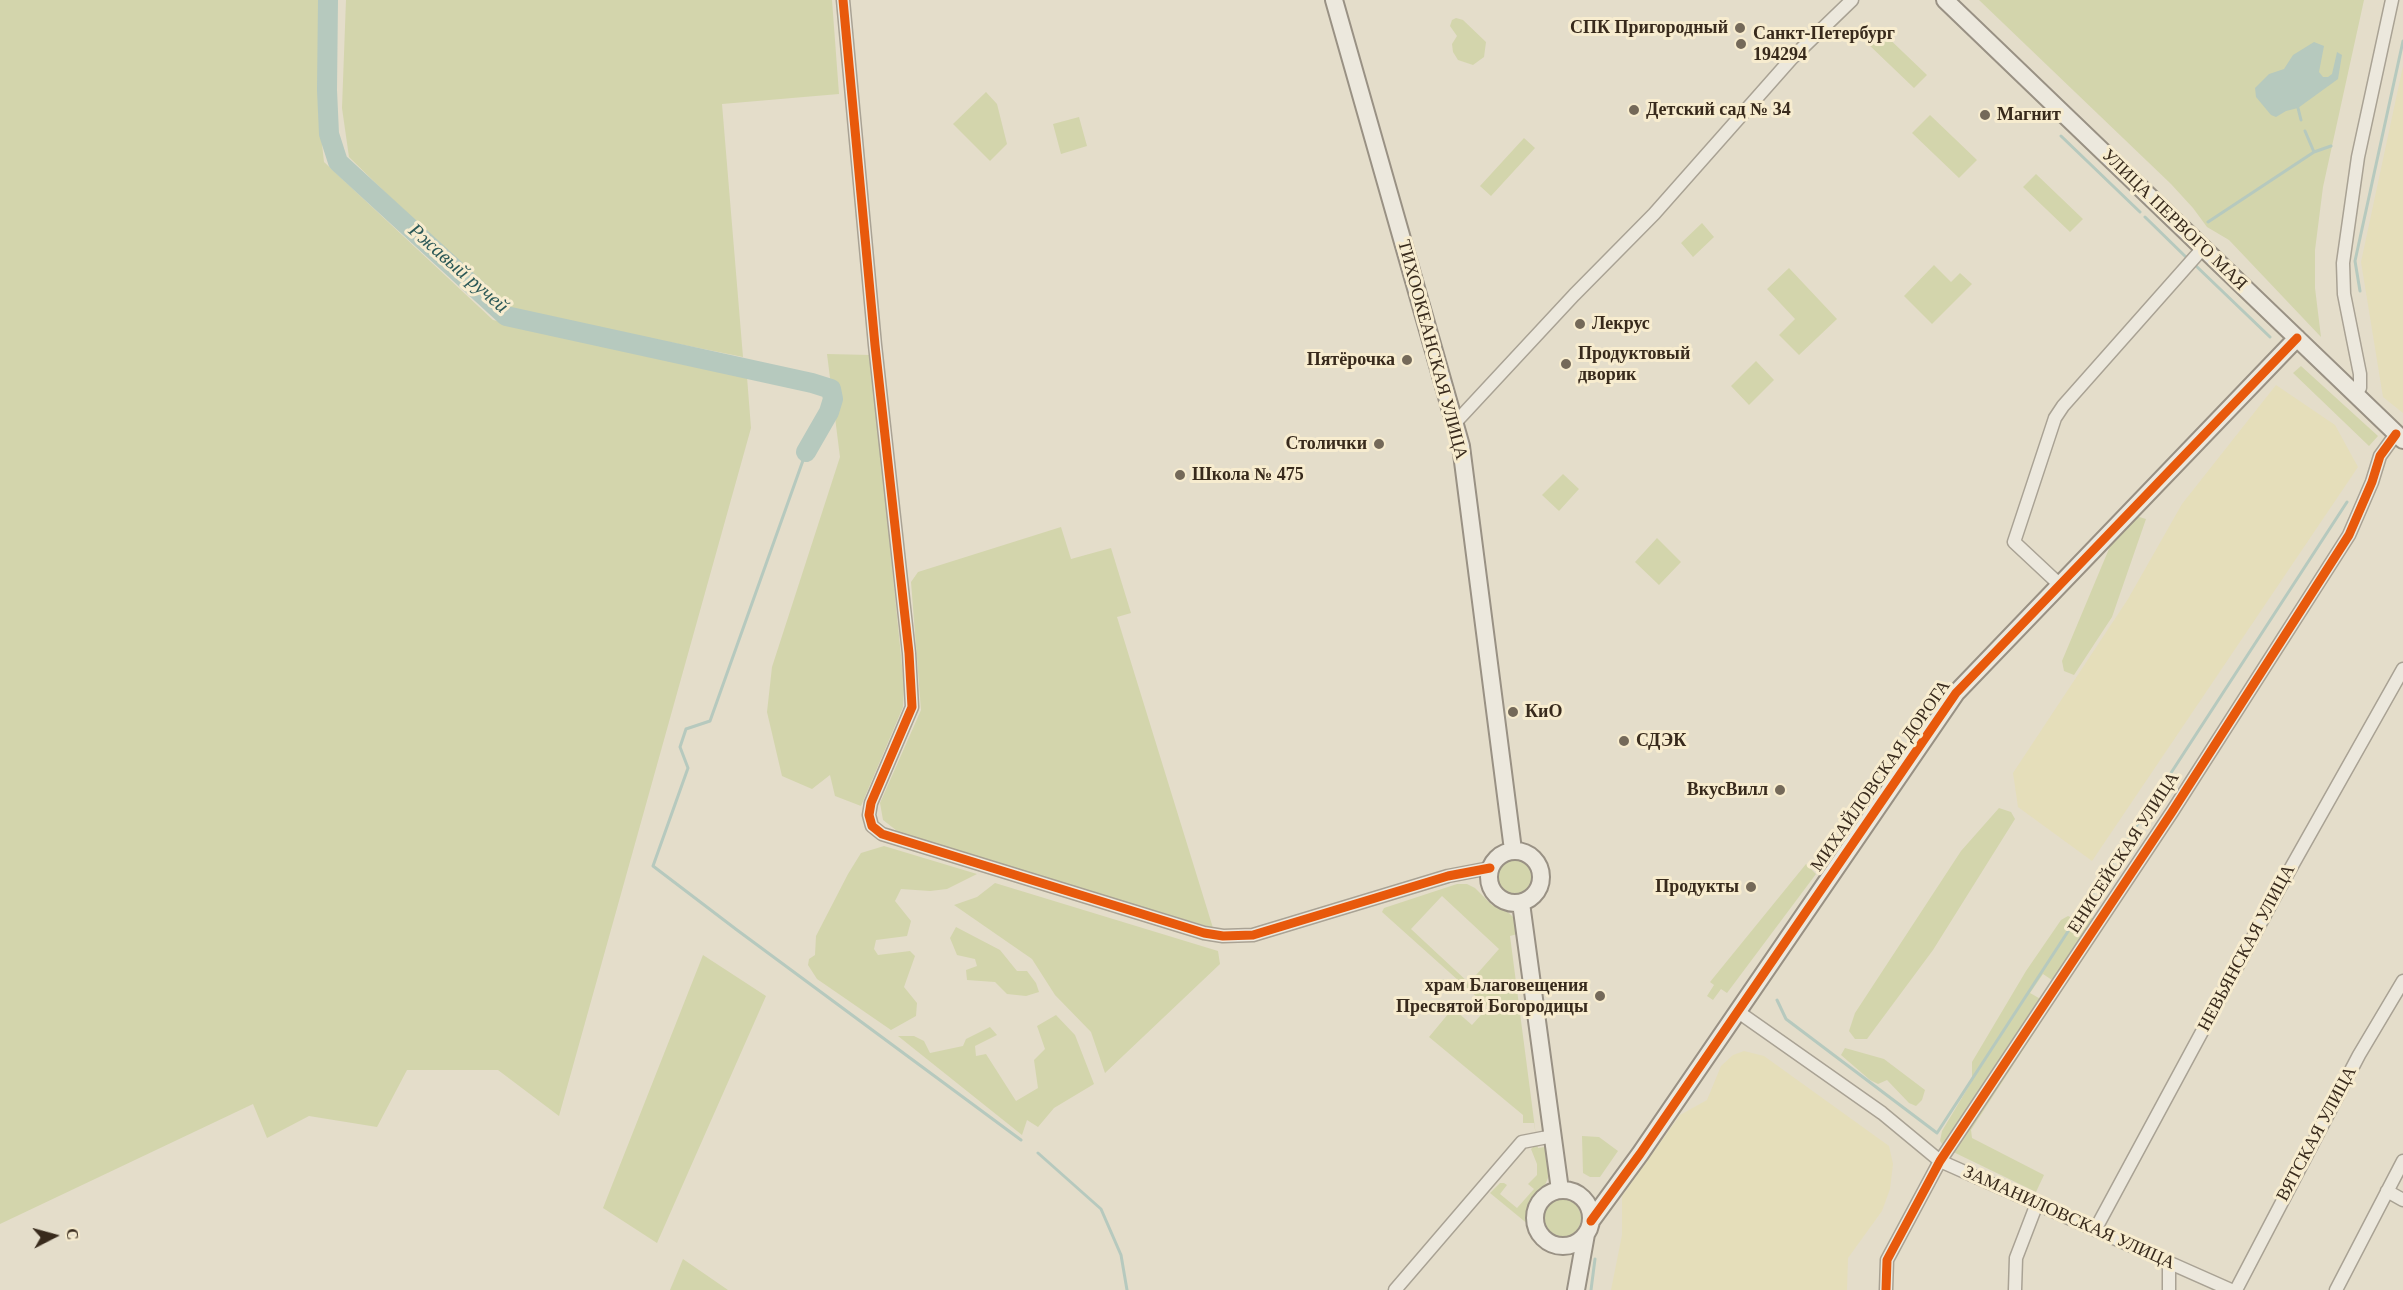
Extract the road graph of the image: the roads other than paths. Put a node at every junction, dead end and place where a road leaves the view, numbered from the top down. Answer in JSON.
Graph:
{"nodes":[{"id":1,"x":843,"y":0,"type":"edge"},
{"id":2,"x":1334,"y":0,"type":"edge"},
{"id":3,"x":1852,"y":0,"type":"edge"},
{"id":4,"x":1945,"y":0,"type":"edge"},
{"id":5,"x":2392,"y":0,"type":"edge"},
{"id":6,"x":2203,"y":248,"type":"junction"},
{"id":7,"x":2297,"y":338,"type":"junction"},
{"id":8,"x":2355,"y":393,"type":"junction"},
{"id":9,"x":1455,"y":423,"type":"junction"},
{"id":10,"x":2399,"y":437,"type":"edge"},
{"id":11,"x":2060,"y":585,"type":"junction"},
{"id":12,"x":2403,"y":669,"type":"edge"},
{"id":13,"x":1513,"y":850,"type":"junction"},
{"id":14,"x":1490,"y":868,"type":"junction"},
{"id":15,"x":1521,"y":903,"type":"junction"},
{"id":16,"x":2403,"y":981,"type":"edge"},
{"id":17,"x":1737,"y":1011,"type":"junction"},
{"id":18,"x":1553,"y":1136,"type":"junction"},
{"id":19,"x":1940,"y":1161,"type":"junction"},
{"id":20,"x":2403,"y":1161,"type":"edge"},
{"id":21,"x":1615,"y":1188,"type":"junction"},
{"id":22,"x":1560,"y":1190,"type":"junction"},
{"id":23,"x":2386,"y":1191,"type":"junction"},
{"id":24,"x":1579,"y":1195,"type":"junction"},
{"id":25,"x":2403,"y":1200,"type":"edge"},
{"id":26,"x":2036,"y":1206,"type":"junction"},
{"id":27,"x":1589,"y":1227,"type":"junction"},
{"id":28,"x":2095,"y":1230,"type":"junction"},
{"id":29,"x":1558,"y":1245,"type":"junction"},
{"id":30,"x":2169,"y":1262,"type":"junction"},
{"id":31,"x":1395,"y":1290,"type":"edge"},
{"id":32,"x":1576,"y":1290,"type":"edge"},
{"id":33,"x":1886,"y":1290,"type":"edge"},
{"id":34,"x":2015,"y":1290,"type":"edge"},
{"id":35,"x":2169,"y":1290,"type":"edge"},
{"id":36,"x":2231,"y":1290,"type":"edge"},
{"id":37,"x":2236,"y":1290,"type":"edge"},
{"id":38,"x":2336,"y":1290,"type":"edge"}],
"edges":[{"from":1,"to":14,"type":"street"},
{"from":2,"to":9,"type":"street","name":"ТИХООКЕАНСКАЯ УЛИЦА"},
{"from":3,"to":9,"type":"street"},
{"from":4,"to":6,"type":"street","name":"УЛИЦА ПЕРВОГО МАЯ"},
{"from":5,"to":8,"type":"street"},
{"from":6,"to":7,"type":"street","name":"УЛИЦА ПЕРВОГО МАЯ"},
{"from":6,"to":11,"type":"street"},
{"from":7,"to":8,"type":"street","name":"УЛИЦА ПЕРВОГО МАЯ"},
{"from":7,"to":11,"type":"street","name":"МИХАЙЛОВСКАЯ ДОРОГА"},
{"from":8,"to":10,"type":"street","name":"УЛИЦА ПЕРВОГО МАЯ"},
{"from":9,"to":13,"type":"street","name":"ТИХООКЕАНСКАЯ УЛИЦА"},
{"from":10,"to":19,"type":"street","name":"ЕНИСЕЙСКАЯ УЛИЦА"},
{"from":11,"to":17,"type":"street","name":"МИХАЙЛОВСКАЯ ДОРОГА"},
{"from":12,"to":28,"type":"street","name":"НЕВЬЯНСКАЯ УЛИЦА"},
{"from":13,"to":14,"type":"street"},
{"from":13,"to":15,"type":"street"},
{"from":14,"to":15,"type":"street"},
{"from":15,"to":18,"type":"street"},
{"from":16,"to":37,"type":"street","name":"ВЯТСКАЯ УЛИЦА"},
{"from":17,"to":19,"type":"street","name":"ЗАМАНИЛОВСКАЯ УЛИЦА"},
{"from":17,"to":21,"type":"street","name":"МИХАЙЛОВСКАЯ ДОРОГА"},
{"from":18,"to":22,"type":"street"},
{"from":18,"to":31,"type":"street"},
{"from":19,"to":26,"type":"street","name":"ЗАМАНИЛОВСКАЯ УЛИЦА"},
{"from":19,"to":33,"type":"street","name":"ЕНИСЕЙСКАЯ УЛИЦА"},
{"from":20,"to":23,"type":"street"},
{"from":21,"to":24,"type":"street"},
{"from":21,"to":27,"type":"street","name":"МИХАЙЛОВСКАЯ ДОРОГА"},
{"from":22,"to":24,"type":"street"},
{"from":22,"to":29,"type":"street"},
{"from":23,"to":25,"type":"street"},
{"from":23,"to":38,"type":"street"},
{"from":24,"to":27,"type":"street"},
{"from":26,"to":28,"type":"street","name":"ЗАМАНИЛОВСКАЯ УЛИЦА"},
{"from":26,"to":34,"type":"street"},
{"from":27,"to":29,"type":"street"},
{"from":27,"to":32,"type":"street","name":"МИХАЙЛОВСКАЯ ДОРОГА"},
{"from":28,"to":30,"type":"street","name":"ЗАМАНИЛОВСКАЯ УЛИЦА"},
{"from":29,"to":32,"type":"street","name":"МИХАЙЛОВСКАЯ ДОРОГА"},
{"from":30,"to":35,"type":"street"},
{"from":30,"to":36,"type":"street","name":"ЗАМАНИЛОВСКАЯ УЛИЦА"}]}
